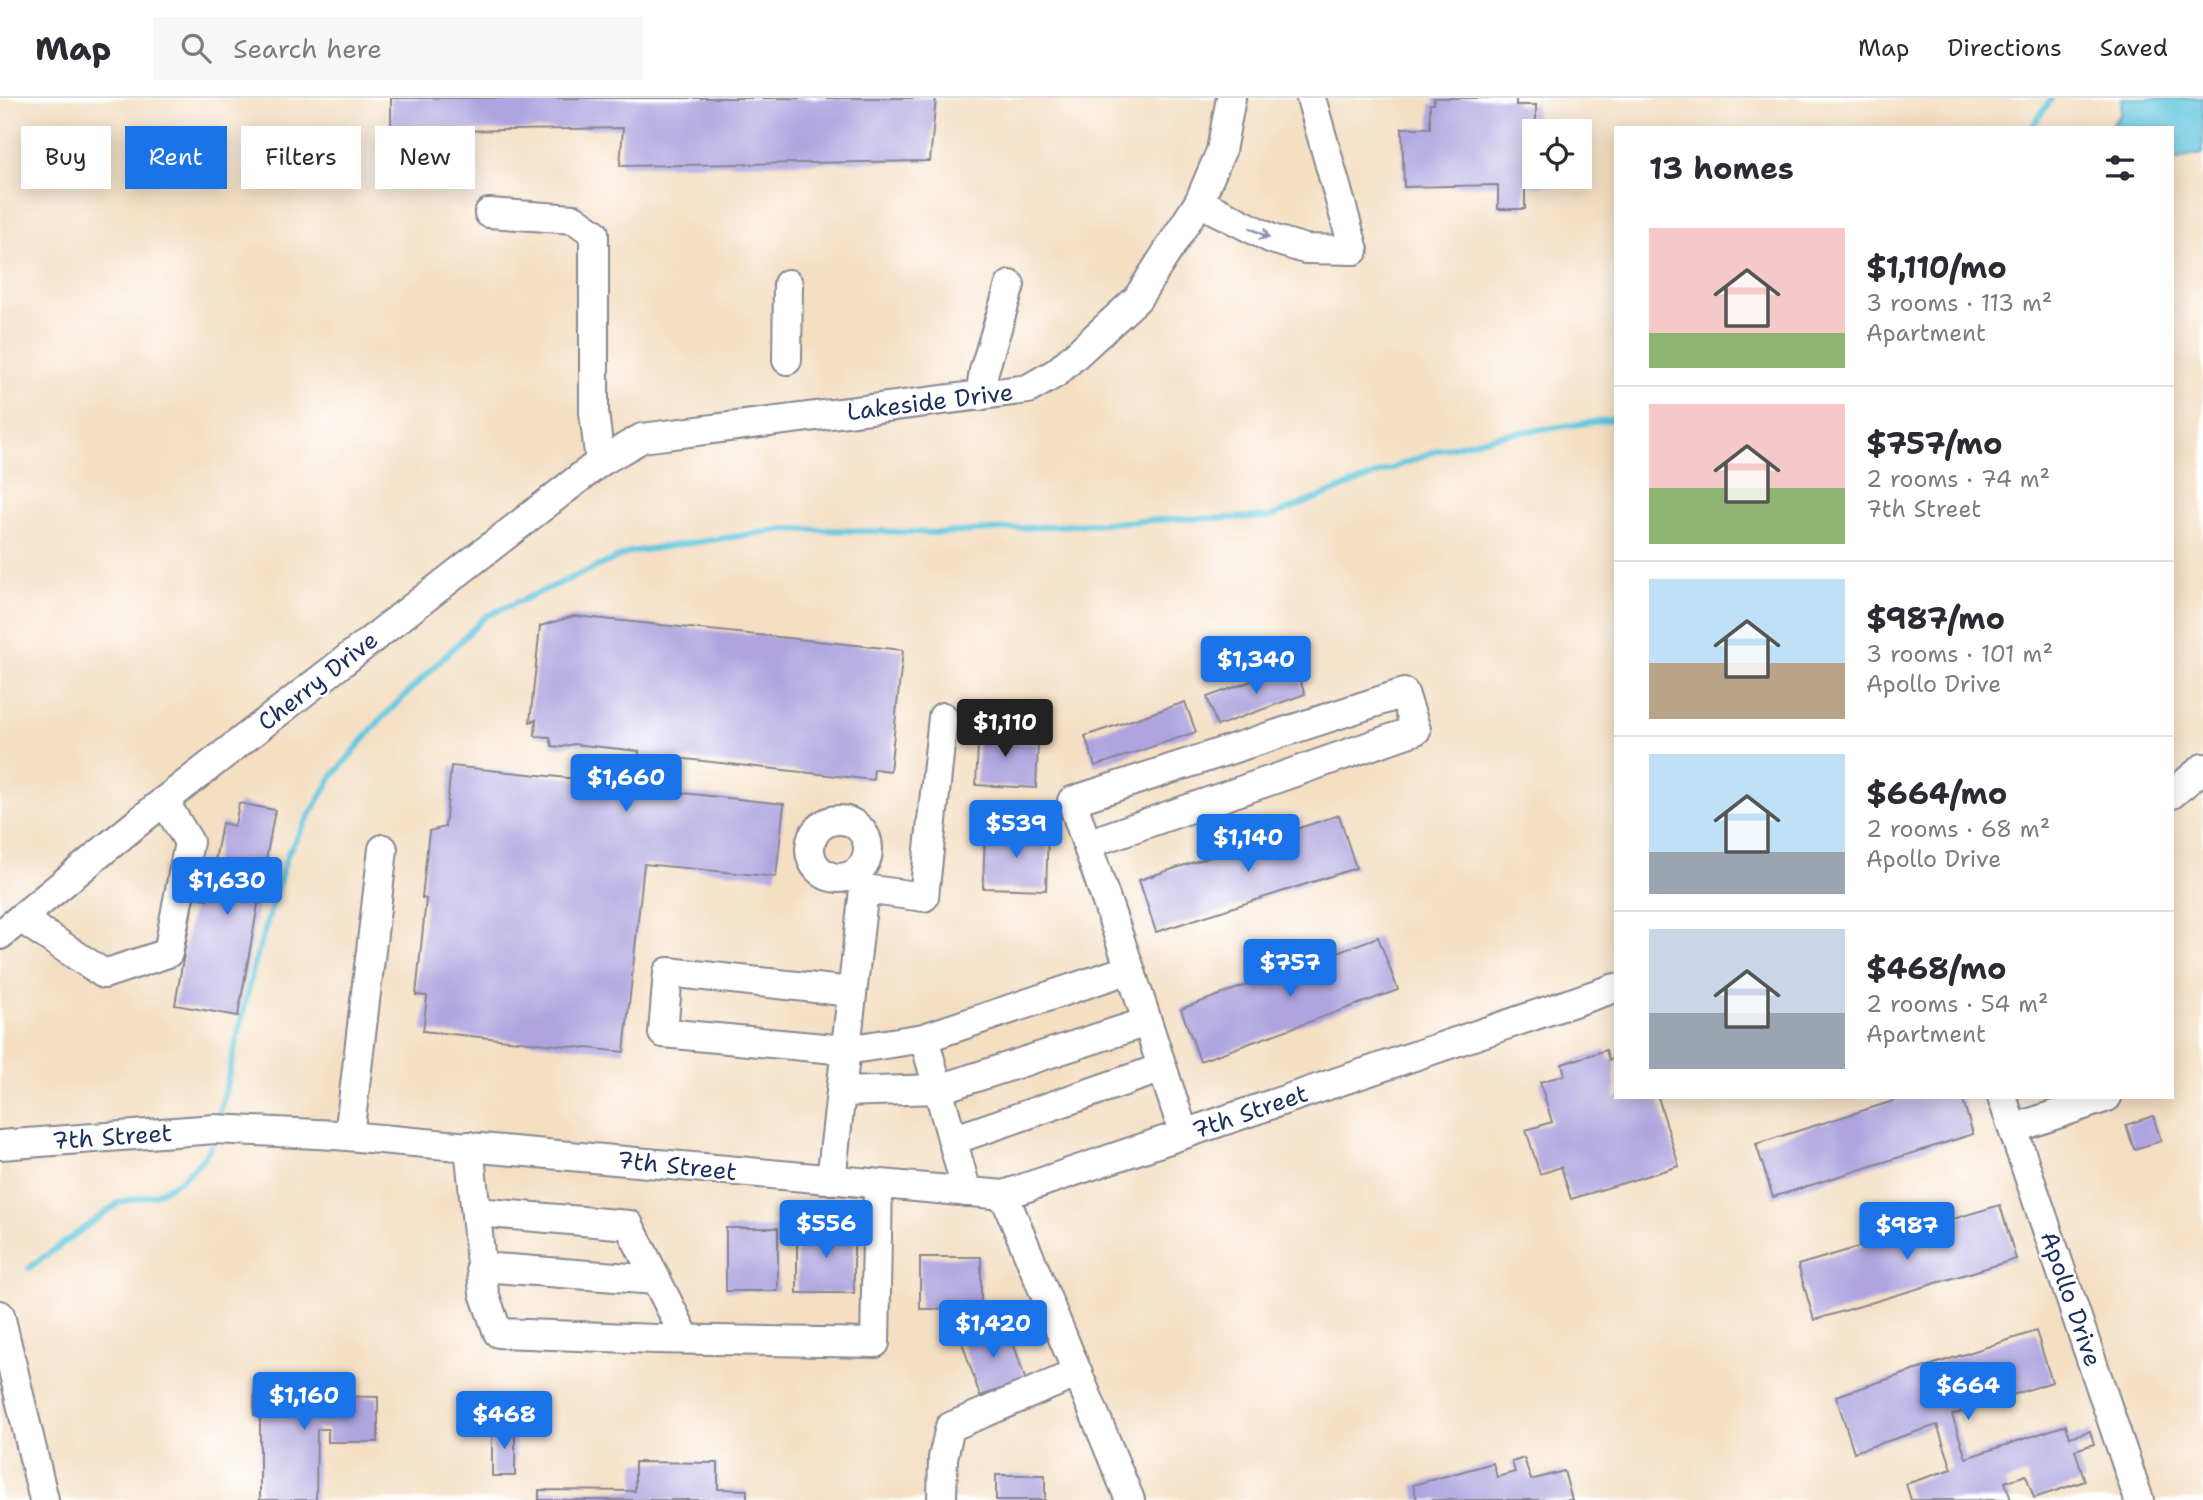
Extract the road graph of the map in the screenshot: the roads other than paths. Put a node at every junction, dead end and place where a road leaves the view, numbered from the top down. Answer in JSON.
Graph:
{"nodes":[{"id":1,"x":1231,"y":98,"type":"edge"},
{"id":2,"x":1311,"y":98,"type":"edge"},
{"id":3,"x":1199,"y":202,"type":"junction"},
{"id":4,"x":489,"y":213,"type":"dead end"},
{"id":5,"x":788,"y":284,"type":"dead end"},
{"id":6,"x":1010,"y":285,"type":"dead end"},
{"id":7,"x":788,"y":360,"type":"dead end"},
{"id":8,"x":980,"y":396,"type":"junction"},
{"id":9,"x":600,"y":462,"type":"junction"},
{"id":10,"x":943,"y":717,"type":"dead end"},
{"id":11,"x":2203,"y":768,"type":"edge"},
{"id":12,"x":2174,"y":792,"type":"edge"},
{"id":13,"x":164,"y":801,"type":"junction"},
{"id":14,"x":1087,"y":844,"type":"junction"},
{"id":15,"x":383,"y":849,"type":"dead end"},
{"id":16,"x":11,"y":927,"type":"edge"},
{"id":17,"x":1130,"y":969,"type":"junction"},
{"id":18,"x":1614,"y":988,"type":"edge"},
{"id":19,"x":852,"y":992,"type":"junction"},
{"id":20,"x":1147,"y":1021,"type":"junction"},
{"id":21,"x":924,"y":1038,"type":"junction"},
{"id":22,"x":846,"y":1050,"type":"junction"},
{"id":23,"x":1162,"y":1068,"type":"junction"},
{"id":24,"x":939,"y":1089,"type":"junction"},
{"id":25,"x":841,"y":1092,"type":"junction"},
{"id":26,"x":2003,"y":1099,"type":"edge"},
{"id":27,"x":2095,"y":1099,"type":"edge"},
{"id":28,"x":2058,"y":1105,"type":"edge"},
{"id":29,"x":2013,"y":1129,"type":"junction"},
{"id":30,"x":1184,"y":1134,"type":"junction"},
{"id":31,"x":349,"y":1136,"type":"junction"},
{"id":32,"x":953,"y":1140,"type":"junction"},
{"id":33,"x":0,"y":1145,"type":"edge"},
{"id":34,"x":469,"y":1146,"type":"junction"},
{"id":35,"x":831,"y":1180,"type":"junction"},
{"id":36,"x":878,"y":1184,"type":"junction"},
{"id":37,"x":967,"y":1192,"type":"junction"},
{"id":38,"x":1004,"y":1195,"type":"junction"},
{"id":39,"x":476,"y":1212,"type":"junction"},
{"id":40,"x":481,"y":1267,"type":"junction"},
{"id":41,"x":656,"y":1280,"type":"junction"},
{"id":42,"x":0,"y":1315,"type":"edge"},
{"id":43,"x":685,"y":1339,"type":"junction"},
{"id":44,"x":1077,"y":1373,"type":"junction"},
{"id":45,"x":44,"y":1500,"type":"edge"},
{"id":46,"x":942,"y":1500,"type":"edge"},
{"id":47,"x":1130,"y":1500,"type":"edge"},
{"id":48,"x":2139,"y":1500,"type":"edge"}],
"edges":[{"from":1,"to":3,"type":"street","name":"Lakeside Drive"},
{"from":3,"to":2,"type":"street","one_way":true},
{"from":3,"to":8,"type":"street","name":"Lakeside Drive"},
{"from":4,"to":9,"type":"street"},
{"from":5,"to":7,"type":"street"},
{"from":6,"to":8,"type":"street"},
{"from":8,"to":9,"type":"street","name":"Lakeside Drive"},
{"from":9,"to":13,"type":"street","name":"Cherry Drive"},
{"from":10,"to":19,"type":"street"},
{"from":11,"to":12,"type":"street"},
{"from":13,"to":16,"type":"street","name":"Cherry Drive"},
{"from":13,"to":16,"type":"street"},
{"from":14,"to":14,"type":"street"},
{"from":14,"to":17,"type":"street"},
{"from":15,"to":31,"type":"street"},
{"from":17,"to":20,"type":"street"},
{"from":17,"to":21,"type":"street"},
{"from":18,"to":30,"type":"street","name":"7th Street"},
{"from":19,"to":22,"type":"street"},
{"from":19,"to":22,"type":"street"},
{"from":20,"to":23,"type":"street"},
{"from":20,"to":24,"type":"street"},
{"from":21,"to":22,"type":"street"},
{"from":21,"to":24,"type":"street"},
{"from":22,"to":25,"type":"street"},
{"from":23,"to":30,"type":"street"},
{"from":23,"to":32,"type":"street"},
{"from":24,"to":25,"type":"street"},
{"from":24,"to":32,"type":"street"},
{"from":25,"to":35,"type":"street"},
{"from":26,"to":29,"type":"street","name":"Apollo Drive"},
{"from":27,"to":28,"type":"street"},
{"from":28,"to":29,"type":"street"},
{"from":29,"to":48,"type":"street","name":"Apollo Drive"},
{"from":30,"to":38,"type":"street","name":"7th Street"},
{"from":31,"to":33,"type":"street","name":"7th Street"},
{"from":31,"to":34,"type":"street","name":"7th Street"},
{"from":32,"to":37,"type":"street"},
{"from":34,"to":35,"type":"street","name":"7th Street"},
{"from":34,"to":39,"type":"street"},
{"from":35,"to":36,"type":"street","name":"7th Street"},
{"from":36,"to":37,"type":"street","name":"7th Street"},
{"from":36,"to":43,"type":"street"},
{"from":37,"to":38,"type":"street","name":"7th Street"},
{"from":38,"to":44,"type":"street"},
{"from":39,"to":40,"type":"street"},
{"from":39,"to":41,"type":"street"},
{"from":40,"to":41,"type":"street"},
{"from":40,"to":43,"type":"street"},
{"from":41,"to":43,"type":"street"},
{"from":42,"to":45,"type":"street"},
{"from":44,"to":46,"type":"street"},
{"from":44,"to":47,"type":"street"}]}
